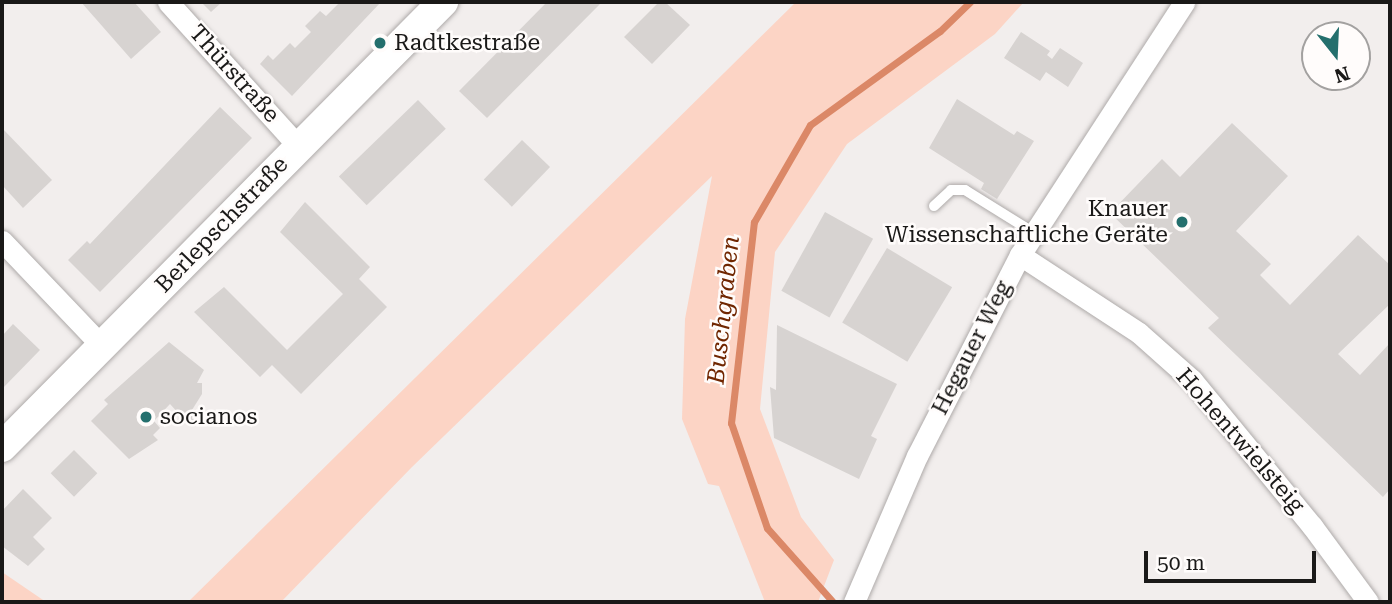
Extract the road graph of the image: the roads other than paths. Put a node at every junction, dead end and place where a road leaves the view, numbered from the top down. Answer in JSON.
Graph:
{"nodes":[{"id":1,"x":168,"y":2,"type":"edge"},
{"id":2,"x":443,"y":2,"type":"edge"},
{"id":3,"x":1184,"y":2,"type":"edge"},
{"id":4,"x":299,"y":147,"type":"junction"},
{"id":5,"x":934,"y":206,"type":"dead end"},
{"id":6,"x":1034,"y":233,"type":"junction"},
{"id":7,"x":2,"y":241,"type":"edge"},
{"id":8,"x":1020,"y":255,"type":"junction"},
{"id":9,"x":103,"y":347,"type":"junction"},
{"id":10,"x":2,"y":447,"type":"edge"},
{"id":11,"x":855,"y":598,"type":"edge"},
{"id":12,"x":1368,"y":602,"type":"edge"}],
"edges":[{"from":1,"to":4,"type":"street","name":"Thürstraße"},
{"from":2,"to":4,"type":"street","name":"Berlepschstraße"},
{"from":3,"to":6,"type":"street","name":"Hegauer Weg"},
{"from":4,"to":9,"type":"street","name":"Berlepschstraße"},
{"from":5,"to":6,"type":"lane"},
{"from":6,"to":8,"type":"street","name":"Hegauer Weg"},
{"from":7,"to":9,"type":"street"},
{"from":8,"to":11,"type":"street","name":"Hegauer Weg"},
{"from":8,"to":12,"type":"street","name":"Hohentwielsteig"},
{"from":9,"to":10,"type":"street","name":"Berlepschstraße"}]}
